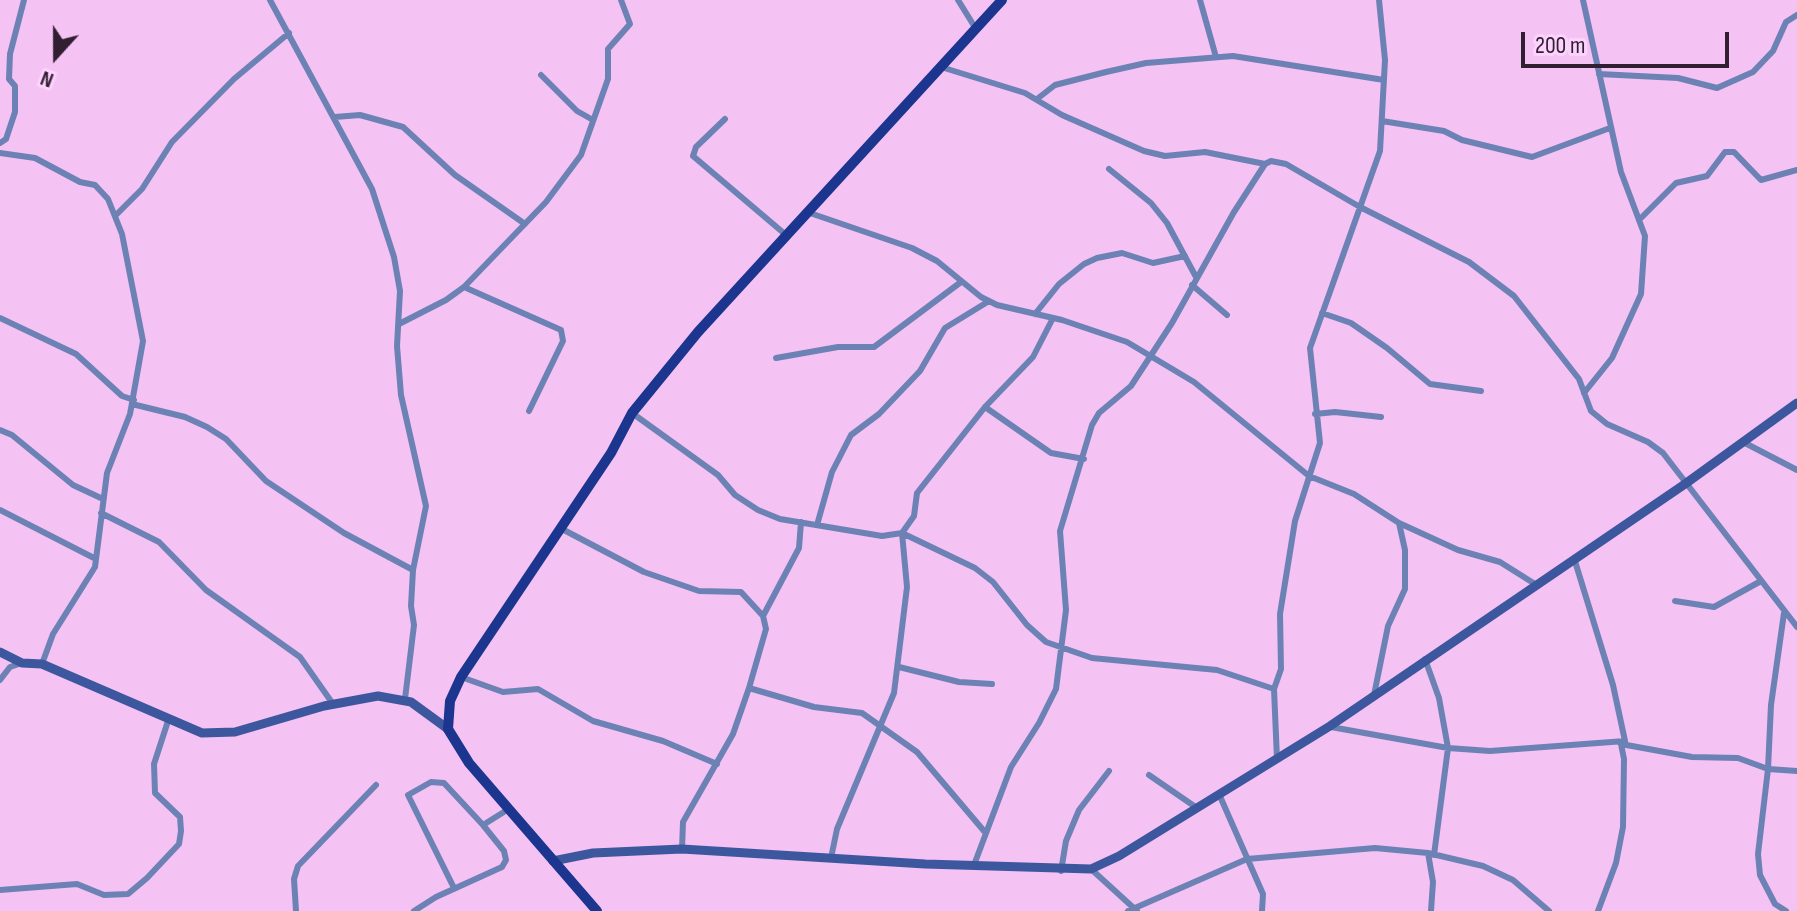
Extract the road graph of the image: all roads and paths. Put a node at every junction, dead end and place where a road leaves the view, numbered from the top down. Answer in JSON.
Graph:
{"nodes":[{"id":1,"x":24,"y":0,"type":"edge"},
{"id":2,"x":270,"y":0,"type":"edge"},
{"id":3,"x":621,"y":0,"type":"edge"},
{"id":4,"x":958,"y":0,"type":"edge"},
{"id":5,"x":1002,"y":0,"type":"edge"},
{"id":6,"x":1200,"y":0,"type":"edge"},
{"id":7,"x":1379,"y":0,"type":"edge"},
{"id":8,"x":1583,"y":0,"type":"edge"},
{"id":9,"x":1797,"y":15,"type":"edge"},
{"id":10,"x":976,"y":29,"type":"junction"},
{"id":11,"x":289,"y":33,"type":"junction"},
{"id":12,"x":1216,"y":57,"type":"junction"},
{"id":13,"x":941,"y":67,"type":"junction"},
{"id":14,"x":1599,"y":74,"type":"junction"},
{"id":15,"x":541,"y":75,"type":"dead end"},
{"id":16,"x":1384,"y":80,"type":"junction"},
{"id":17,"x":1037,"y":99,"type":"junction"},
{"id":18,"x":335,"y":117,"type":"junction"},
{"id":19,"x":725,"y":119,"type":"dead end"},
{"id":20,"x":593,"y":120,"type":"junction"},
{"id":21,"x":1382,"y":121,"type":"junction"},
{"id":22,"x":1610,"y":128,"type":"junction"},
{"id":23,"x":0,"y":143,"type":"edge"},
{"id":24,"x":0,"y":153,"type":"edge"},
{"id":25,"x":1265,"y":164,"type":"junction"},
{"id":26,"x":1109,"y":169,"type":"dead end"},
{"id":27,"x":1797,"y":170,"type":"edge"},
{"id":28,"x":1360,"y":207,"type":"junction"},
{"id":29,"x":807,"y":212,"type":"junction"},
{"id":30,"x":115,"y":216,"type":"junction"},
{"id":31,"x":1639,"y":220,"type":"junction"},
{"id":32,"x":525,"y":224,"type":"junction"},
{"id":33,"x":786,"y":235,"type":"junction"},
{"id":34,"x":1185,"y":256,"type":"junction"},
{"id":35,"x":1196,"y":277,"type":"junction"},
{"id":36,"x":961,"y":282,"type":"junction"},
{"id":37,"x":1192,"y":285,"type":"junction"},
{"id":38,"x":464,"y":287,"type":"junction"},
{"id":39,"x":989,"y":301,"type":"junction"},
{"id":40,"x":1322,"y":313,"type":"junction"},
{"id":41,"x":1035,"y":314,"type":"junction"},
{"id":42,"x":1227,"y":315,"type":"dead end"},
{"id":43,"x":0,"y":318,"type":"edge"},
{"id":44,"x":1053,"y":318,"type":"junction"},
{"id":45,"x":399,"y":324,"type":"junction"},
{"id":46,"x":1151,"y":355,"type":"junction"},
{"id":47,"x":776,"y":358,"type":"dead end"},
{"id":48,"x":1481,"y":391,"type":"dead end"},
{"id":49,"x":1584,"y":393,"type":"junction"},
{"id":50,"x":133,"y":402,"type":"junction"},
{"id":51,"x":1797,"y":403,"type":"edge"},
{"id":52,"x":985,"y":407,"type":"junction"},
{"id":53,"x":529,"y":411,"type":"dead end"},
{"id":54,"x":632,"y":413,"type":"junction"},
{"id":55,"x":1315,"y":414,"type":"junction"},
{"id":56,"x":1381,"y":417,"type":"dead end"},
{"id":57,"x":0,"y":430,"type":"edge"},
{"id":58,"x":1742,"y":442,"type":"junction"},
{"id":59,"x":1084,"y":459,"type":"junction"},
{"id":60,"x":1797,"y":470,"type":"edge"},
{"id":61,"x":1309,"y":476,"type":"junction"},
{"id":62,"x":1685,"y":484,"type":"junction"},
{"id":63,"x":103,"y":499,"type":"junction"},
{"id":64,"x":0,"y":510,"type":"edge"},
{"id":65,"x":101,"y":513,"type":"junction"},
{"id":66,"x":801,"y":522,"type":"junction"},
{"id":67,"x":1399,"y":523,"type":"junction"},
{"id":68,"x":817,"y":525,"type":"junction"},
{"id":69,"x":562,"y":529,"type":"junction"},
{"id":70,"x":902,"y":533,"type":"junction"},
{"id":71,"x":94,"y":558,"type":"junction"},
{"id":72,"x":1574,"y":558,"type":"junction"},
{"id":73,"x":413,"y":570,"type":"junction"},
{"id":74,"x":1761,"y":581,"type":"junction"},
{"id":75,"x":1535,"y":584,"type":"junction"},
{"id":76,"x":1675,"y":601,"type":"dead end"},
{"id":77,"x":1784,"y":613,"type":"junction"},
{"id":78,"x":763,"y":616,"type":"junction"},
{"id":79,"x":1797,"y":627,"type":"edge"},
{"id":80,"x":1060,"y":647,"type":"junction"},
{"id":81,"x":0,"y":652,"type":"edge"},
{"id":82,"x":1425,"y":659,"type":"junction"},
{"id":83,"x":22,"y":663,"type":"junction"},
{"id":84,"x":42,"y":664,"type":"junction"},
{"id":85,"x":899,"y":667,"type":"junction"},
{"id":86,"x":461,"y":677,"type":"junction"},
{"id":87,"x":0,"y":680,"type":"edge"},
{"id":88,"x":992,"y":684,"type":"dead end"},
{"id":89,"x":749,"y":688,"type":"junction"},
{"id":90,"x":1274,"y":689,"type":"junction"},
{"id":91,"x":1374,"y":695,"type":"junction"},
{"id":92,"x":405,"y":699,"type":"junction"},
{"id":93,"x":333,"y":704,"type":"junction"},
{"id":94,"x":168,"y":721,"type":"junction"},
{"id":95,"x":880,"y":726,"type":"junction"},
{"id":96,"x":1330,"y":726,"type":"junction"},
{"id":97,"x":448,"y":729,"type":"junction"},
{"id":98,"x":1623,"y":743,"type":"junction"},
{"id":99,"x":1448,"y":748,"type":"junction"},
{"id":100,"x":1277,"y":759,"type":"junction"},
{"id":101,"x":717,"y":764,"type":"junction"},
{"id":102,"x":1768,"y":769,"type":"junction"},
{"id":103,"x":1109,"y":771,"type":"dead end"},
{"id":104,"x":1797,"y":771,"type":"edge"},
{"id":105,"x":1149,"y":775,"type":"dead end"},
{"id":106,"x":376,"y":785,"type":"dead end"},
{"id":107,"x":1219,"y":794,"type":"junction"},
{"id":108,"x":1197,"y":808,"type":"junction"},
{"id":109,"x":507,"y":810,"type":"junction"},
{"id":110,"x":483,"y":825,"type":"junction"},
{"id":111,"x":984,"y":831,"type":"junction"},
{"id":112,"x":682,"y":849,"type":"junction"},
{"id":113,"x":1431,"y":854,"type":"junction"},
{"id":114,"x":831,"y":858,"type":"junction"},
{"id":115,"x":1247,"y":859,"type":"junction"},
{"id":116,"x":553,"y":861,"type":"junction"},
{"id":117,"x":974,"y":865,"type":"junction"},
{"id":118,"x":1091,"y":869,"type":"junction"},
{"id":119,"x":1061,"y":871,"type":"junction"},
{"id":120,"x":454,"y":888,"type":"junction"},
{"id":121,"x":0,"y":890,"type":"edge"},
{"id":122,"x":1132,"y":910,"type":"edge"},
{"id":123,"x":296,"y":911,"type":"edge"},
{"id":124,"x":414,"y":911,"type":"edge"},
{"id":125,"x":597,"y":911,"type":"edge"},
{"id":126,"x":1262,"y":911,"type":"edge"},
{"id":127,"x":1431,"y":911,"type":"edge"},
{"id":128,"x":1549,"y":911,"type":"edge"},
{"id":129,"x":1598,"y":911,"type":"edge"},
{"id":130,"x":1786,"y":911,"type":"edge"}],
"edges":[{"from":1,"to":23,"type":"street"},
{"from":2,"to":11,"type":"street"},
{"from":3,"to":20,"type":"street"},
{"from":4,"to":10,"type":"street"},
{"from":5,"to":10,"type":"main road"},
{"from":6,"to":12,"type":"street"},
{"from":7,"to":16,"type":"street"},
{"from":8,"to":14,"type":"street"},
{"from":9,"to":14,"type":"street"},
{"from":10,"to":13,"type":"main road"},
{"from":11,"to":18,"type":"street"},
{"from":11,"to":30,"type":"street"},
{"from":12,"to":16,"type":"street"},
{"from":12,"to":17,"type":"street"},
{"from":13,"to":17,"type":"street"},
{"from":13,"to":29,"type":"main road"},
{"from":14,"to":22,"type":"street"},
{"from":15,"to":20,"type":"street"},
{"from":16,"to":21,"type":"street"},
{"from":17,"to":25,"type":"street"},
{"from":18,"to":32,"type":"street"},
{"from":18,"to":45,"type":"street"},
{"from":19,"to":33,"type":"street"},
{"from":20,"to":32,"type":"street"},
{"from":21,"to":22,"type":"street"},
{"from":21,"to":28,"type":"street"},
{"from":22,"to":31,"type":"street"},
{"from":24,"to":30,"type":"street"},
{"from":25,"to":28,"type":"street"},
{"from":25,"to":35,"type":"street"},
{"from":26,"to":34,"type":"street"},
{"from":27,"to":31,"type":"street"},
{"from":28,"to":40,"type":"street"},
{"from":28,"to":49,"type":"street"},
{"from":29,"to":33,"type":"main road"},
{"from":29,"to":36,"type":"street"},
{"from":30,"to":50,"type":"street"},
{"from":31,"to":49,"type":"street"},
{"from":32,"to":38,"type":"street"},
{"from":33,"to":54,"type":"main road"},
{"from":34,"to":35,"type":"street"},
{"from":34,"to":41,"type":"street"},
{"from":35,"to":37,"type":"street"},
{"from":36,"to":39,"type":"street"},
{"from":36,"to":47,"type":"street"},
{"from":37,"to":42,"type":"street"},
{"from":37,"to":46,"type":"street"},
{"from":38,"to":45,"type":"street"},
{"from":38,"to":53,"type":"street"},
{"from":39,"to":41,"type":"street"},
{"from":39,"to":68,"type":"street"},
{"from":40,"to":48,"type":"street"},
{"from":40,"to":55,"type":"street"},
{"from":41,"to":44,"type":"street"},
{"from":43,"to":50,"type":"street"},
{"from":44,"to":46,"type":"street"},
{"from":44,"to":52,"type":"street"},
{"from":45,"to":73,"type":"street"},
{"from":46,"to":59,"type":"street"},
{"from":46,"to":61,"type":"street"},
{"from":49,"to":62,"type":"street"},
{"from":50,"to":63,"type":"street"},
{"from":50,"to":73,"type":"street"},
{"from":51,"to":58,"type":"street"},
{"from":52,"to":59,"type":"street"},
{"from":52,"to":70,"type":"street"},
{"from":54,"to":66,"type":"street"},
{"from":54,"to":69,"type":"main road"},
{"from":55,"to":56,"type":"street"},
{"from":55,"to":61,"type":"street"},
{"from":57,"to":63,"type":"street"},
{"from":58,"to":60,"type":"street"},
{"from":58,"to":62,"type":"street"},
{"from":59,"to":80,"type":"street"},
{"from":61,"to":67,"type":"street"},
{"from":61,"to":90,"type":"street"},
{"from":62,"to":72,"type":"street"},
{"from":62,"to":74,"type":"street"},
{"from":63,"to":65,"type":"street"},
{"from":64,"to":71,"type":"street"},
{"from":65,"to":71,"type":"street"},
{"from":65,"to":93,"type":"street"},
{"from":66,"to":68,"type":"street"},
{"from":66,"to":78,"type":"street"},
{"from":67,"to":75,"type":"street"},
{"from":67,"to":91,"type":"street"},
{"from":68,"to":70,"type":"street"},
{"from":69,"to":78,"type":"street"},
{"from":69,"to":86,"type":"main road"},
{"from":70,"to":80,"type":"street"},
{"from":70,"to":85,"type":"street"},
{"from":71,"to":84,"type":"street"},
{"from":72,"to":75,"type":"street"},
{"from":72,"to":98,"type":"street"},
{"from":73,"to":92,"type":"street"},
{"from":74,"to":76,"type":"street"},
{"from":74,"to":77,"type":"street"},
{"from":75,"to":82,"type":"street"},
{"from":77,"to":79,"type":"street"},
{"from":77,"to":102,"type":"street"},
{"from":78,"to":89,"type":"street"},
{"from":80,"to":90,"type":"street"},
{"from":80,"to":111,"type":"street"},
{"from":81,"to":83,"type":"street"},
{"from":82,"to":91,"type":"street"},
{"from":82,"to":99,"type":"street"},
{"from":83,"to":84,"type":"street"},
{"from":83,"to":87,"type":"street"},
{"from":84,"to":94,"type":"street"},
{"from":85,"to":88,"type":"street"},
{"from":85,"to":95,"type":"street"},
{"from":86,"to":97,"type":"main road"},
{"from":86,"to":101,"type":"street"},
{"from":89,"to":95,"type":"street"},
{"from":89,"to":101,"type":"street"},
{"from":90,"to":100,"type":"street"},
{"from":91,"to":96,"type":"street"},
{"from":92,"to":93,"type":"street"},
{"from":92,"to":97,"type":"street"},
{"from":93,"to":94,"type":"street"},
{"from":94,"to":121,"type":"street"},
{"from":95,"to":111,"type":"street"},
{"from":95,"to":114,"type":"street"},
{"from":96,"to":99,"type":"street"},
{"from":96,"to":100,"type":"street"},
{"from":97,"to":109,"type":"main road"},
{"from":98,"to":99,"type":"street"},
{"from":98,"to":102,"type":"street"},
{"from":98,"to":129,"type":"street"},
{"from":99,"to":113,"type":"street"},
{"from":100,"to":107,"type":"street"},
{"from":101,"to":112,"type":"street"},
{"from":102,"to":104,"type":"street"},
{"from":102,"to":130,"type":"street"},
{"from":103,"to":119,"type":"street"},
{"from":105,"to":108,"type":"street"},
{"from":106,"to":123,"type":"street"},
{"from":107,"to":108,"type":"street"},
{"from":107,"to":115,"type":"street"},
{"from":108,"to":118,"type":"street"},
{"from":109,"to":110,"type":"street"},
{"from":109,"to":116,"type":"main road"},
{"from":110,"to":120,"type":"street"},
{"from":110,"to":120,"type":"street"},
{"from":111,"to":117,"type":"street"},
{"from":112,"to":114,"type":"street"},
{"from":112,"to":116,"type":"street"},
{"from":113,"to":115,"type":"street"},
{"from":113,"to":127,"type":"street"},
{"from":113,"to":128,"type":"street"},
{"from":114,"to":117,"type":"street"},
{"from":115,"to":122,"type":"street"},
{"from":115,"to":126,"type":"street"},
{"from":116,"to":125,"type":"main road"},
{"from":117,"to":119,"type":"street"},
{"from":118,"to":119,"type":"street"},
{"from":118,"to":122,"type":"street"},
{"from":120,"to":124,"type":"street"}]}
